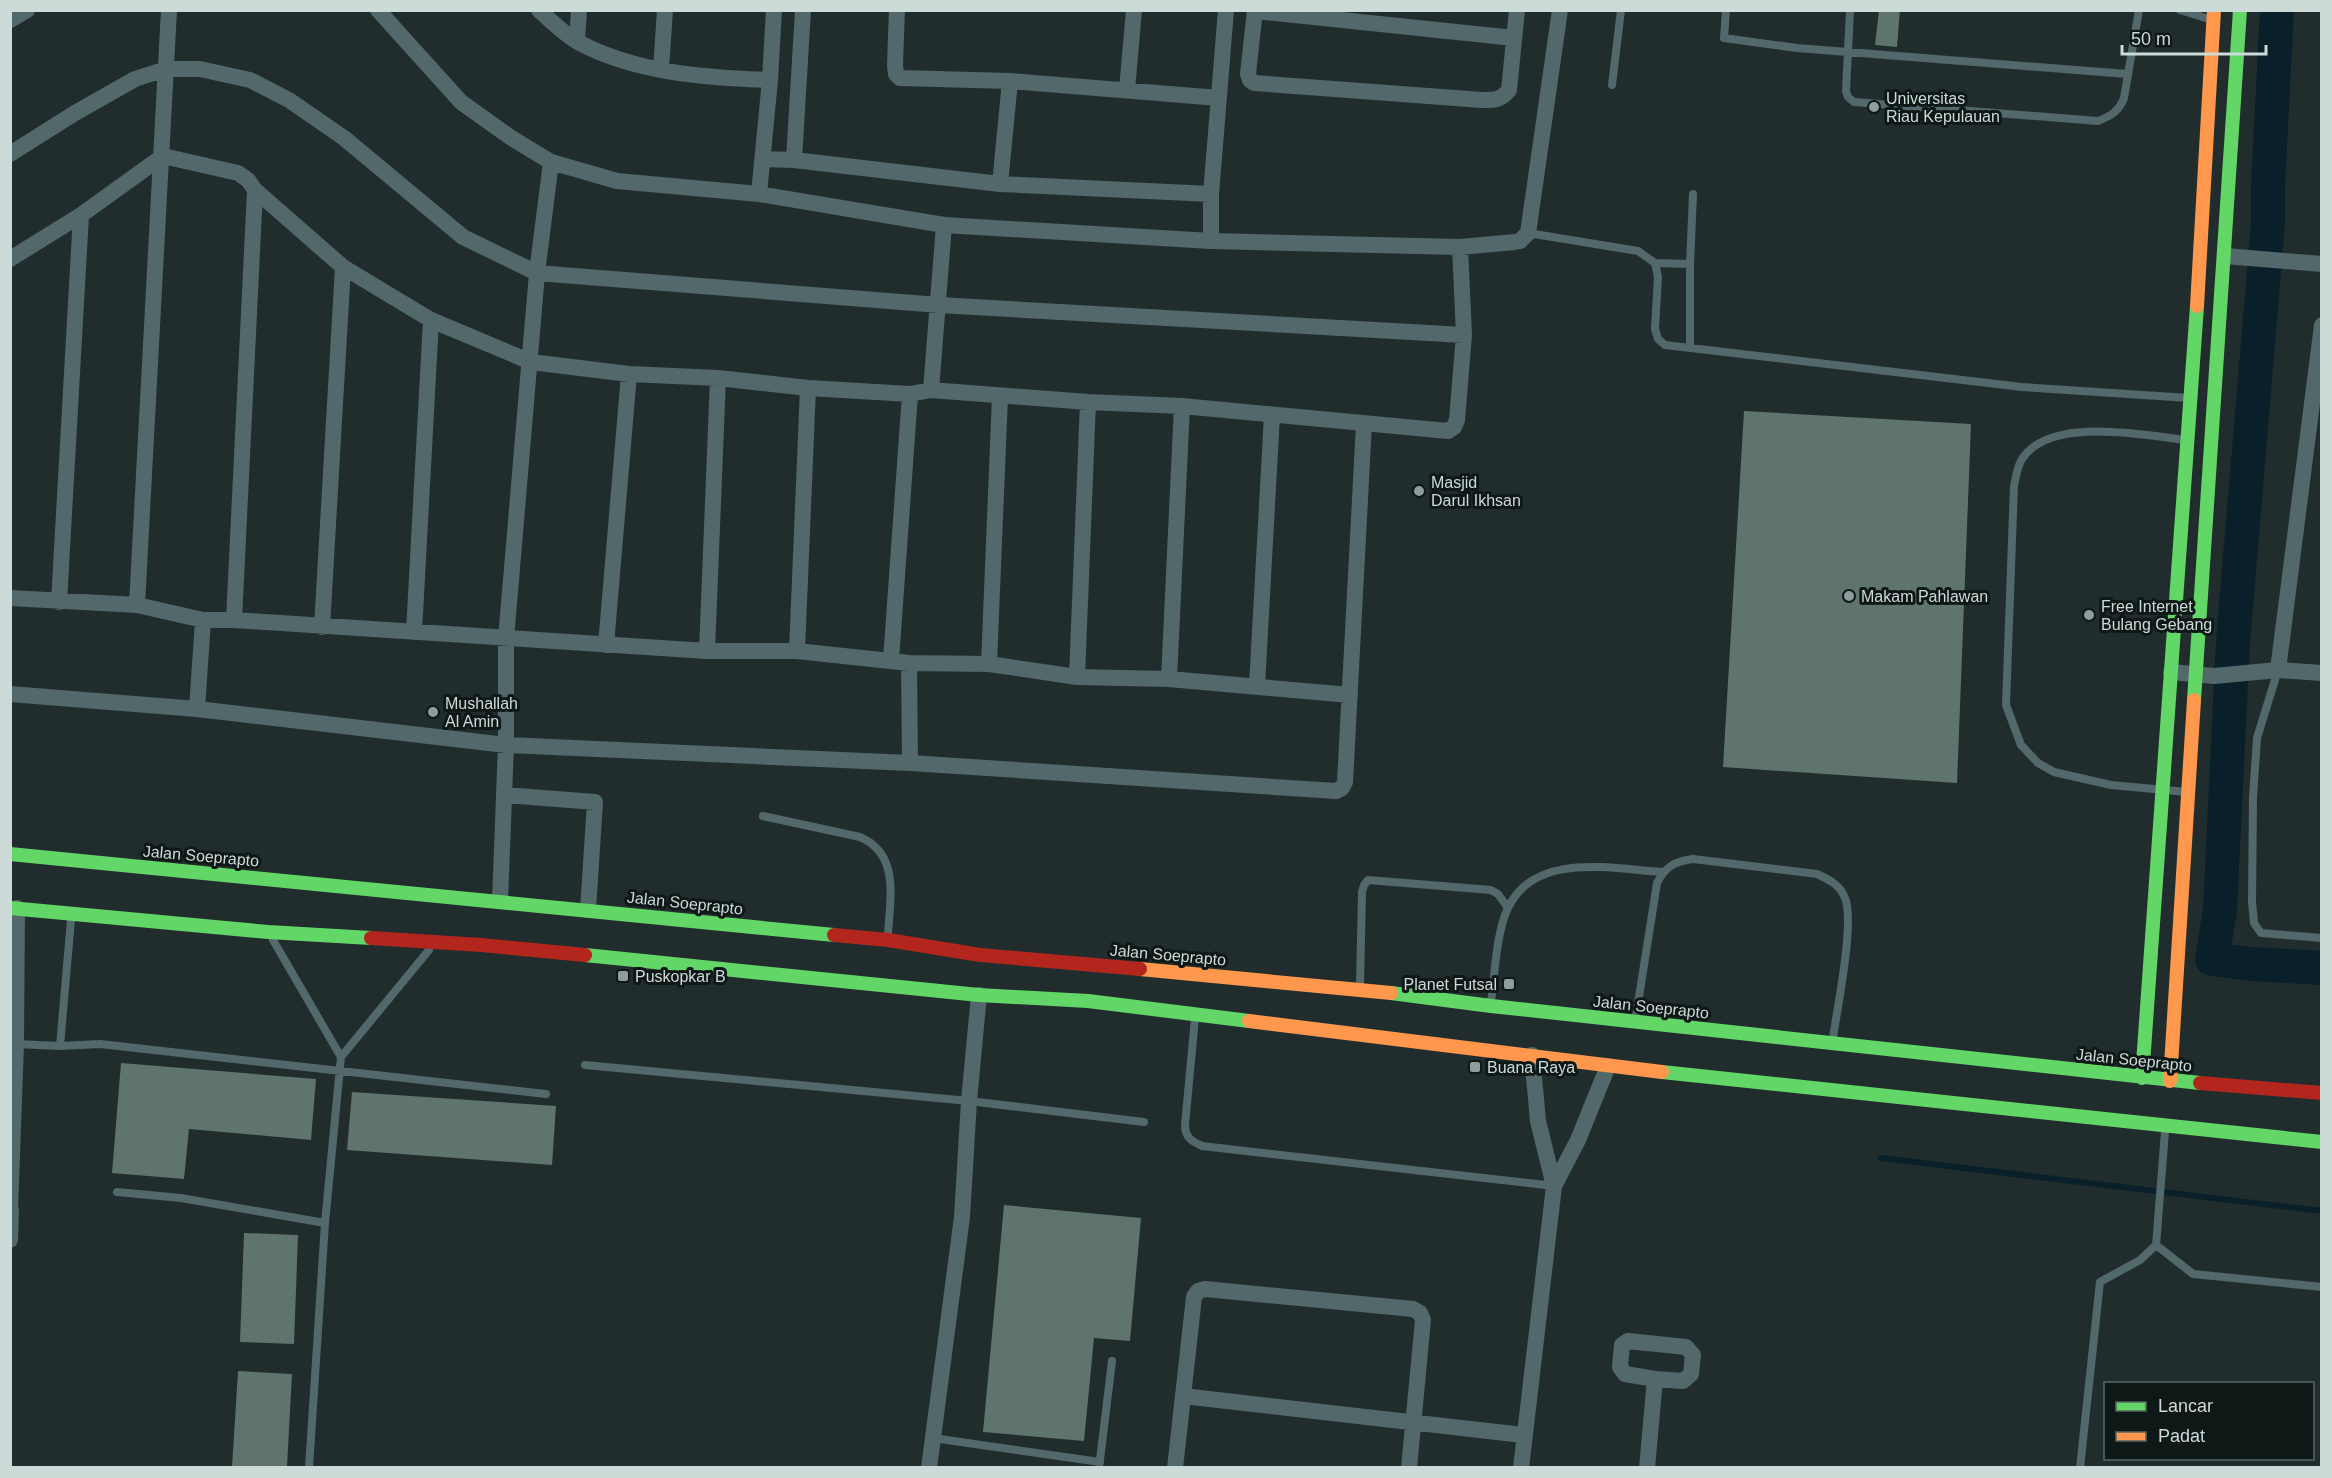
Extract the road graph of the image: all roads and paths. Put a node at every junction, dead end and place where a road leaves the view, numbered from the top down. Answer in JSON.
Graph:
{"nodes":[{"id":1,"x":170,"y":10,"type":"edge"},
{"id":2,"x":378,"y":10,"type":"edge"},
{"id":3,"x":539,"y":10,"type":"edge"},
{"id":4,"x":579,"y":10,"type":"edge"},
{"id":5,"x":665,"y":10,"type":"edge"},
{"id":6,"x":774,"y":10,"type":"edge"},
{"id":7,"x":803,"y":10,"type":"edge"},
{"id":8,"x":897,"y":10,"type":"edge"},
{"id":9,"x":1134,"y":10,"type":"edge"},
{"id":10,"x":1226,"y":10,"type":"edge"},
{"id":11,"x":1423,"y":10,"type":"edge"},
{"id":12,"x":1517,"y":10,"type":"edge"},
{"id":13,"x":1560,"y":10,"type":"edge"},
{"id":14,"x":1621,"y":10,"type":"edge"},
{"id":15,"x":1726,"y":10,"type":"edge"},
{"id":16,"x":1850,"y":10,"type":"edge"},
{"id":17,"x":2139,"y":10,"type":"edge"},
{"id":18,"x":2180,"y":10,"type":"edge"},
{"id":19,"x":1255,"y":11,"type":"edge"},
{"id":20,"x":1355,"y":16,"type":"edge"},
{"id":21,"x":2226,"y":18,"type":"edge"},
{"id":22,"x":1422,"y":28,"type":"junction"},
{"id":23,"x":1514,"y":38,"type":"junction"},
{"id":24,"x":577,"y":41,"type":"junction"},
{"id":25,"x":1847,"y":51,"type":"junction"},
{"id":26,"x":166,"y":69,"type":"junction"},
{"id":27,"x":661,"y":69,"type":"junction"},
{"id":28,"x":2127,"y":74,"type":"junction"},
{"id":29,"x":770,"y":80,"type":"junction"},
{"id":30,"x":1010,"y":81,"type":"junction"},
{"id":31,"x":1612,"y":85,"type":"dead end"},
{"id":32,"x":1127,"y":90,"type":"junction"},
{"id":33,"x":1219,"y":98,"type":"junction"},
{"id":34,"x":10,"y":154,"type":"edge"},
{"id":35,"x":163,"y":156,"type":"junction"},
{"id":36,"x":763,"y":159,"type":"junction"},
{"id":37,"x":794,"y":160,"type":"junction"},
{"id":38,"x":551,"y":162,"type":"junction"},
{"id":39,"x":1000,"y":184,"type":"junction"},
{"id":40,"x":255,"y":190,"type":"junction"},
{"id":41,"x":759,"y":194,"type":"junction"},
{"id":42,"x":1211,"y":194,"type":"junction"},
{"id":43,"x":1693,"y":194,"type":"dead end"},
{"id":44,"x":81,"y":215,"type":"junction"},
{"id":45,"x":944,"y":225,"type":"junction"},
{"id":46,"x":1528,"y":233,"type":"junction"},
{"id":47,"x":1210,"y":241,"type":"junction"},
{"id":48,"x":1460,"y":247,"type":"junction"},
{"id":49,"x":2225,"y":256,"type":"junction"},
{"id":50,"x":10,"y":259,"type":"edge"},
{"id":51,"x":1655,"y":263,"type":"junction"},
{"id":52,"x":1690,"y":264,"type":"junction"},
{"id":53,"x":2322,"y":264,"type":"edge"},
{"id":54,"x":343,"y":267,"type":"junction"},
{"id":55,"x":537,"y":273,"type":"junction"},
{"id":56,"x":939,"y":305,"type":"junction"},
{"id":57,"x":431,"y":320,"type":"junction"},
{"id":58,"x":2322,"y":325,"type":"edge"},
{"id":59,"x":1464,"y":335,"type":"junction"},
{"id":60,"x":1690,"y":348,"type":"junction"},
{"id":61,"x":531,"y":362,"type":"junction"},
{"id":62,"x":629,"y":374,"type":"junction"},
{"id":63,"x":718,"y":378,"type":"junction"},
{"id":64,"x":808,"y":388,"type":"junction"},
{"id":65,"x":932,"y":390,"type":"junction"},
{"id":66,"x":910,"y":394,"type":"junction"},
{"id":67,"x":1000,"y":396,"type":"junction"},
{"id":68,"x":2185,"y":398,"type":"junction"},
{"id":69,"x":1088,"y":402,"type":"junction"},
{"id":70,"x":1182,"y":406,"type":"junction"},
{"id":71,"x":1272,"y":415,"type":"junction"},
{"id":72,"x":1364,"y":424,"type":"junction"},
{"id":73,"x":2189,"y":440,"type":"junction"},
{"id":74,"x":2212,"y":443,"type":"junction"},
{"id":75,"x":10,"y":598,"type":"edge"},
{"id":76,"x":59,"y":602,"type":"junction"},
{"id":77,"x":137,"y":605,"type":"junction"},
{"id":78,"x":203,"y":620,"type":"junction"},
{"id":79,"x":234,"y":620,"type":"junction"},
{"id":80,"x":322,"y":627,"type":"junction"},
{"id":81,"x":414,"y":632,"type":"junction"},
{"id":82,"x":506,"y":639,"type":"junction"},
{"id":83,"x":606,"y":645,"type":"junction"},
{"id":84,"x":707,"y":651,"type":"junction"},
{"id":85,"x":797,"y":651,"type":"junction"},
{"id":86,"x":891,"y":660,"type":"junction"},
{"id":87,"x":909,"y":663,"type":"junction"},
{"id":88,"x":989,"y":664,"type":"junction"},
{"id":89,"x":2277,"y":670,"type":"junction"},
{"id":90,"x":2171,"y":672,"type":"junction"},
{"id":91,"x":2322,"y":673,"type":"edge"},
{"id":92,"x":2194,"y":674,"type":"junction"},
{"id":93,"x":1077,"y":677,"type":"junction"},
{"id":94,"x":1169,"y":678,"type":"junction"},
{"id":95,"x":1257,"y":687,"type":"junction"},
{"id":96,"x":10,"y":694,"type":"edge"},
{"id":97,"x":1350,"y":695,"type":"junction"},
{"id":98,"x":196,"y":709,"type":"junction"},
{"id":99,"x":506,"y":745,"type":"junction"},
{"id":100,"x":910,"y":762,"type":"junction"},
{"id":101,"x":2162,"y":791,"type":"junction"},
{"id":102,"x":2187,"y":792,"type":"junction"},
{"id":103,"x":505,"y":795,"type":"junction"},
{"id":104,"x":763,"y":816,"type":"dead end"},
{"id":105,"x":10,"y":854,"type":"edge"},
{"id":106,"x":1662,"y":872,"type":"junction"},
{"id":107,"x":500,"y":901,"type":"junction"},
{"id":108,"x":14,"y":908,"type":"edge"},
{"id":109,"x":1508,"y":908,"type":"junction"},
{"id":110,"x":588,"y":910,"type":"junction"},
{"id":111,"x":72,"y":913,"type":"junction"},
{"id":112,"x":268,"y":932,"type":"junction"},
{"id":113,"x":2322,"y":938,"type":"edge"},
{"id":114,"x":888,"y":940,"type":"junction"},
{"id":115,"x":435,"y":943,"type":"junction"},
{"id":116,"x":1090,"y":965,"type":"junction"},
{"id":117,"x":1360,"y":989,"type":"junction"},
{"id":118,"x":979,"y":995,"type":"junction"},
{"id":119,"x":1088,"y":1001,"type":"junction"},
{"id":120,"x":1491,"y":1006,"type":"junction"},
{"id":121,"x":1196,"y":1014,"type":"junction"},
{"id":122,"x":1635,"y":1022,"type":"junction"},
{"id":123,"x":16,"y":1044,"type":"junction"},
{"id":124,"x":1832,"y":1044,"type":"junction"},
{"id":125,"x":60,"y":1046,"type":"junction"},
{"id":126,"x":1532,"y":1055,"type":"junction"},
{"id":127,"x":341,"y":1057,"type":"junction"},
{"id":128,"x":585,"y":1065,"type":"dead end"},
{"id":129,"x":1608,"y":1066,"type":"junction"},
{"id":130,"x":339,"y":1072,"type":"junction"},
{"id":131,"x":2142,"y":1078,"type":"junction"},
{"id":132,"x":2170,"y":1081,"type":"junction"},
{"id":133,"x":2322,"y":1093,"type":"edge"},
{"id":134,"x":546,"y":1094,"type":"dead end"},
{"id":135,"x":969,"y":1101,"type":"junction"},
{"id":136,"x":1144,"y":1122,"type":"dead end"},
{"id":137,"x":2166,"y":1125,"type":"junction"},
{"id":138,"x":2322,"y":1142,"type":"edge"},
{"id":139,"x":1554,"y":1186,"type":"junction"},
{"id":140,"x":117,"y":1192,"type":"dead end"},
{"id":141,"x":11,"y":1210,"type":"edge"},
{"id":142,"x":326,"y":1223,"type":"junction"},
{"id":143,"x":10,"y":1240,"type":"edge"},
{"id":144,"x":2156,"y":1245,"type":"junction"},
{"id":145,"x":2322,"y":1287,"type":"edge"},
{"id":146,"x":1112,"y":1361,"type":"dead end"},
{"id":147,"x":1655,"y":1379,"type":"dead end"},
{"id":148,"x":1183,"y":1395,"type":"junction"},
{"id":149,"x":1414,"y":1422,"type":"junction"},
{"id":150,"x":1523,"y":1435,"type":"junction"},
{"id":151,"x":933,"y":1438,"type":"junction"},
{"id":152,"x":1099,"y":1465,"type":"edge"},
{"id":153,"x":309,"y":1467,"type":"edge"},
{"id":154,"x":929,"y":1467,"type":"edge"},
{"id":155,"x":1175,"y":1467,"type":"edge"},
{"id":156,"x":1409,"y":1467,"type":"edge"},
{"id":157,"x":1521,"y":1467,"type":"edge"},
{"id":158,"x":1647,"y":1467,"type":"edge"},
{"id":159,"x":2080,"y":1467,"type":"edge"}],
"edges":[{"from":1,"to":26,"type":"street"},
{"from":2,"to":38,"type":"street"},
{"from":3,"to":24,"type":"street"},
{"from":4,"to":24,"type":"street"},
{"from":5,"to":27,"type":"street"},
{"from":6,"to":29,"type":"street"},
{"from":7,"to":37,"type":"street"},
{"from":8,"to":30,"type":"street"},
{"from":9,"to":32,"type":"street"},
{"from":10,"to":33,"type":"street"},
{"from":11,"to":22,"type":"street"},
{"from":12,"to":23,"type":"street"},
{"from":13,"to":46,"type":"street"},
{"from":14,"to":31,"type":"lane"},
{"from":15,"to":25,"type":"lane"},
{"from":16,"to":25,"type":"lane"},
{"from":17,"to":28,"type":"lane"},
{"from":18,"to":21,"type":"lane"},
{"from":19,"to":20,"type":"street"},
{"from":19,"to":23,"type":"street"},
{"from":20,"to":22,"type":"street"},
{"from":21,"to":49,"type":"main road"},
{"from":21,"to":68,"type":"main road"},
{"from":22,"to":23,"type":"street"},
{"from":24,"to":27,"type":"street"},
{"from":25,"to":28,"type":"lane"},
{"from":25,"to":28,"type":"lane"},
{"from":26,"to":34,"type":"street"},
{"from":26,"to":35,"type":"street"},
{"from":26,"to":55,"type":"street"},
{"from":27,"to":29,"type":"street"},
{"from":29,"to":36,"type":"street"},
{"from":30,"to":32,"type":"street"},
{"from":30,"to":39,"type":"street"},
{"from":32,"to":33,"type":"street"},
{"from":33,"to":42,"type":"street"},
{"from":35,"to":40,"type":"street"},
{"from":35,"to":44,"type":"street"},
{"from":35,"to":77,"type":"street"},
{"from":36,"to":37,"type":"street"},
{"from":36,"to":41,"type":"street"},
{"from":37,"to":39,"type":"street"},
{"from":38,"to":41,"type":"street"},
{"from":38,"to":55,"type":"street"},
{"from":39,"to":42,"type":"street"},
{"from":40,"to":54,"type":"street"},
{"from":40,"to":79,"type":"street"},
{"from":41,"to":45,"type":"street"},
{"from":42,"to":47,"type":"street"},
{"from":43,"to":52,"type":"lane"},
{"from":44,"to":50,"type":"street"},
{"from":44,"to":76,"type":"street"},
{"from":45,"to":47,"type":"street"},
{"from":45,"to":56,"type":"street"},
{"from":46,"to":48,"type":"street"},
{"from":46,"to":51,"type":"lane"},
{"from":47,"to":48,"type":"street"},
{"from":48,"to":59,"type":"street"},
{"from":49,"to":53,"type":"street"},
{"from":49,"to":74,"type":"main road"},
{"from":51,"to":52,"type":"lane"},
{"from":51,"to":60,"type":"lane"},
{"from":52,"to":60,"type":"lane"},
{"from":54,"to":57,"type":"street"},
{"from":54,"to":80,"type":"street"},
{"from":55,"to":56,"type":"street"},
{"from":55,"to":61,"type":"street"},
{"from":56,"to":59,"type":"street"},
{"from":56,"to":65,"type":"street"},
{"from":57,"to":61,"type":"street"},
{"from":57,"to":81,"type":"street"},
{"from":58,"to":89,"type":"street"},
{"from":59,"to":72,"type":"street"},
{"from":60,"to":68,"type":"lane"},
{"from":61,"to":62,"type":"street"},
{"from":61,"to":82,"type":"street"},
{"from":62,"to":63,"type":"street"},
{"from":62,"to":83,"type":"street"},
{"from":63,"to":64,"type":"street"},
{"from":63,"to":84,"type":"street"},
{"from":64,"to":66,"type":"street"},
{"from":64,"to":85,"type":"street"},
{"from":65,"to":66,"type":"street"},
{"from":65,"to":67,"type":"street"},
{"from":66,"to":86,"type":"street"},
{"from":67,"to":69,"type":"street"},
{"from":67,"to":88,"type":"street"},
{"from":68,"to":73,"type":"main road"},
{"from":69,"to":70,"type":"street"},
{"from":69,"to":93,"type":"street"},
{"from":70,"to":71,"type":"street"},
{"from":70,"to":94,"type":"street"},
{"from":71,"to":72,"type":"street"},
{"from":71,"to":95,"type":"street"},
{"from":72,"to":97,"type":"street"},
{"from":73,"to":74,"type":"lane"},
{"from":73,"to":90,"type":"main road"},
{"from":73,"to":101,"type":"lane"},
{"from":74,"to":92,"type":"main road"},
{"from":75,"to":76,"type":"street"},
{"from":76,"to":77,"type":"street"},
{"from":77,"to":78,"type":"street"},
{"from":78,"to":79,"type":"street"},
{"from":78,"to":98,"type":"street"},
{"from":79,"to":80,"type":"street"},
{"from":80,"to":81,"type":"street"},
{"from":81,"to":82,"type":"street"},
{"from":82,"to":83,"type":"street"},
{"from":82,"to":99,"type":"street"},
{"from":83,"to":84,"type":"street"},
{"from":84,"to":85,"type":"street"},
{"from":85,"to":86,"type":"street"},
{"from":86,"to":87,"type":"street"},
{"from":87,"to":88,"type":"street"},
{"from":87,"to":100,"type":"street"},
{"from":88,"to":93,"type":"street"},
{"from":89,"to":91,"type":"street"},
{"from":89,"to":92,"type":"street"},
{"from":89,"to":113,"type":"lane"},
{"from":90,"to":92,"type":"street"},
{"from":90,"to":101,"type":"main road"},
{"from":92,"to":102,"type":"main road"},
{"from":93,"to":94,"type":"street"},
{"from":94,"to":95,"type":"street"},
{"from":95,"to":97,"type":"street"},
{"from":96,"to":98,"type":"street"},
{"from":97,"to":100,"type":"street"},
{"from":98,"to":99,"type":"street"},
{"from":99,"to":100,"type":"street"},
{"from":99,"to":103,"type":"street"},
{"from":101,"to":102,"type":"lane"},
{"from":101,"to":131,"type":"main road"},
{"from":102,"to":132,"type":"main road"},
{"from":103,"to":107,"type":"street"},
{"from":103,"to":110,"type":"street"},
{"from":104,"to":114,"type":"lane"},
{"from":105,"to":107,"type":"main road","name":"Jalan Soeprapto"},
{"from":106,"to":109,"type":"lane"},
{"from":106,"to":122,"type":"lane"},
{"from":106,"to":124,"type":"lane"},
{"from":107,"to":110,"type":"main road","name":"Jalan Soeprapto"},
{"from":108,"to":111,"type":"main road"},
{"from":108,"to":123,"type":"street"},
{"from":109,"to":117,"type":"lane"},
{"from":109,"to":120,"type":"lane"},
{"from":110,"to":114,"type":"main road","name":"Jalan Soeprapto"},
{"from":111,"to":112,"type":"main road"},
{"from":111,"to":125,"type":"lane"},
{"from":112,"to":115,"type":"main road"},
{"from":112,"to":127,"type":"lane"},
{"from":114,"to":116,"type":"main road","name":"Jalan Soeprapto"},
{"from":115,"to":118,"type":"main road"},
{"from":115,"to":127,"type":"lane"},
{"from":116,"to":117,"type":"main road","name":"Jalan Soeprapto"},
{"from":116,"to":119,"type":"main road"},
{"from":117,"to":120,"type":"main road","name":"Jalan Soeprapto"},
{"from":118,"to":119,"type":"main road"},
{"from":118,"to":135,"type":"street"},
{"from":119,"to":121,"type":"main road"},
{"from":120,"to":122,"type":"main road","name":"Jalan Soeprapto"},
{"from":121,"to":126,"type":"main road"},
{"from":121,"to":139,"type":"lane"},
{"from":122,"to":124,"type":"main road","name":"Jalan Soeprapto"},
{"from":123,"to":125,"type":"lane"},
{"from":123,"to":141,"type":"street"},
{"from":124,"to":131,"type":"main road","name":"Jalan Soeprapto"},
{"from":125,"to":130,"type":"lane"},
{"from":126,"to":129,"type":"main road"},
{"from":126,"to":139,"type":"street"},
{"from":127,"to":130,"type":"lane"},
{"from":128,"to":135,"type":"lane"},
{"from":129,"to":137,"type":"main road"},
{"from":129,"to":139,"type":"street"},
{"from":130,"to":134,"type":"lane"},
{"from":130,"to":142,"type":"lane"},
{"from":131,"to":132,"type":"main road","name":"Jalan Soeprapto"},
{"from":132,"to":133,"type":"main road","name":"Jalan Soeprapto"},
{"from":135,"to":136,"type":"lane"},
{"from":135,"to":151,"type":"street"},
{"from":137,"to":138,"type":"main road"},
{"from":137,"to":144,"type":"lane"},
{"from":139,"to":150,"type":"street"},
{"from":140,"to":142,"type":"lane"},
{"from":141,"to":143,"type":"street"},
{"from":142,"to":153,"type":"lane"},
{"from":144,"to":145,"type":"lane"},
{"from":144,"to":159,"type":"lane"},
{"from":146,"to":152,"type":"lane"},
{"from":147,"to":158,"type":"street"},
{"from":148,"to":149,"type":"street"},
{"from":148,"to":149,"type":"street"},
{"from":148,"to":155,"type":"street"},
{"from":149,"to":150,"type":"street"},
{"from":149,"to":156,"type":"street"},
{"from":150,"to":157,"type":"street"},
{"from":151,"to":152,"type":"lane"},
{"from":151,"to":154,"type":"street"}]}
